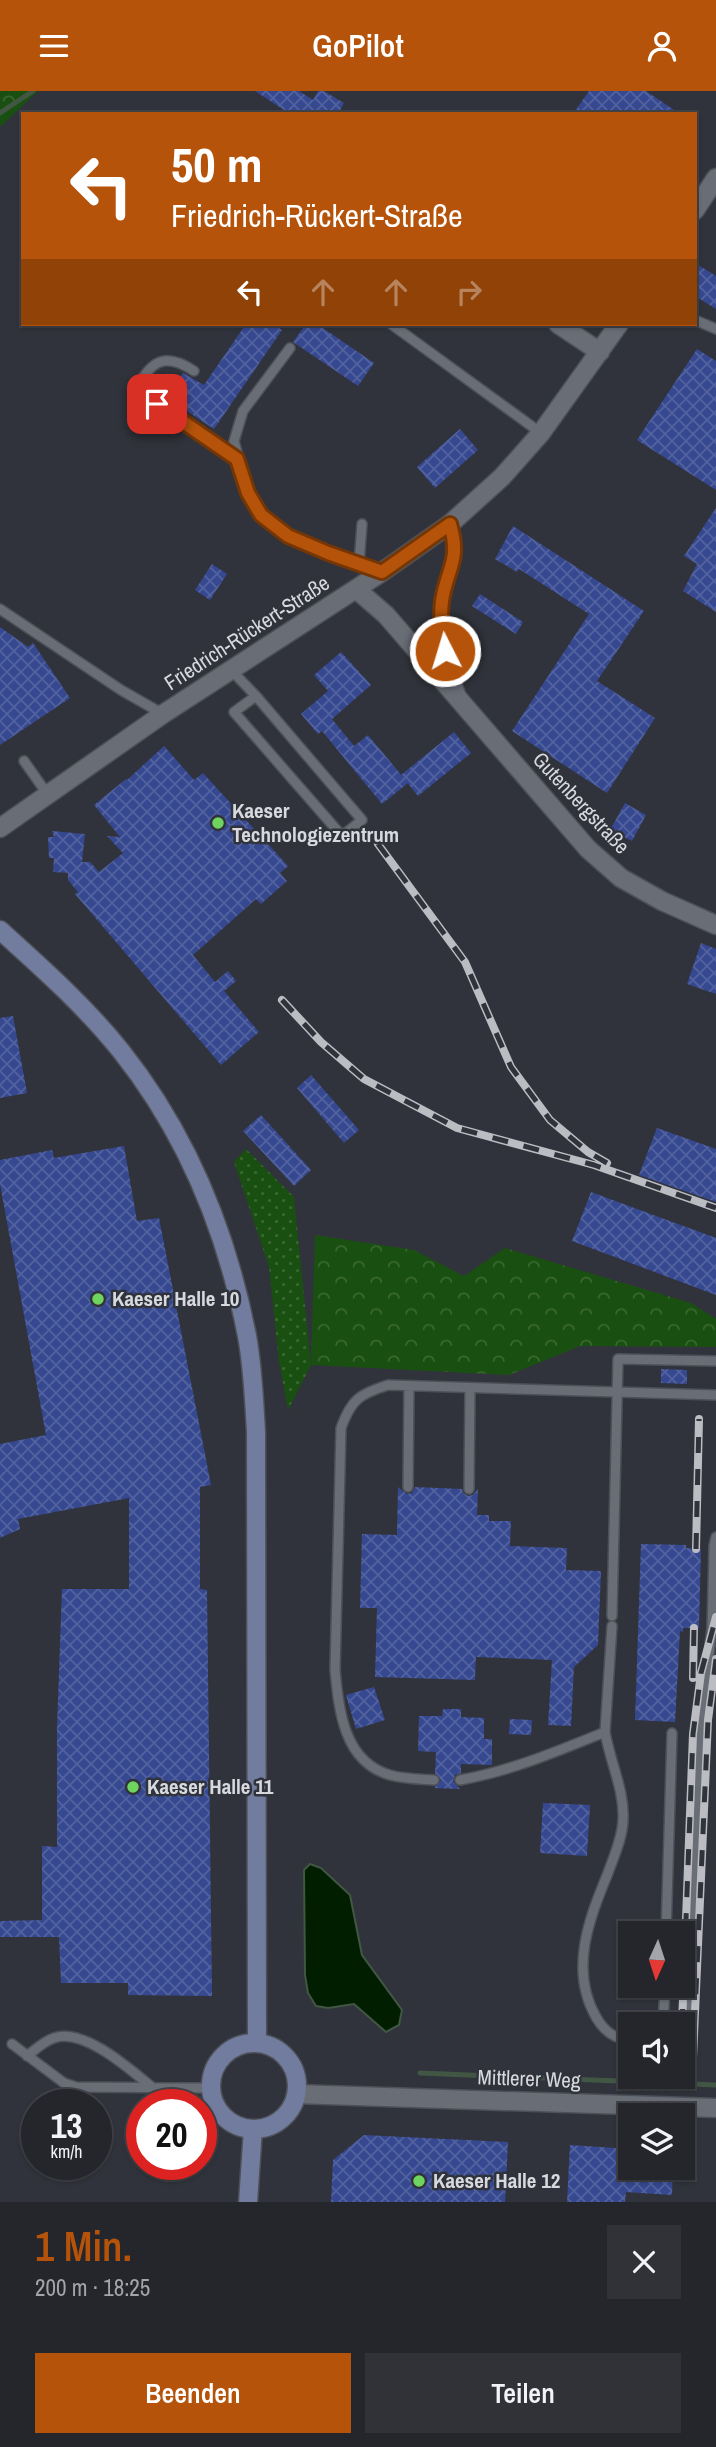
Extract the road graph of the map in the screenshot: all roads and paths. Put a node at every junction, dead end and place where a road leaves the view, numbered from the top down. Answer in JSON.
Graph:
{"nodes":[{"id":1,"x":716,"y":178,"type":"edge"},
{"id":2,"x":697,"y":207,"type":"edge"},
{"id":3,"x":697,"y":321,"type":"edge"},
{"id":4,"x":394,"y":326,"type":"edge"},
{"id":5,"x":561,"y":326,"type":"edge"},
{"id":6,"x":618,"y":326,"type":"edge"},
{"id":7,"x":716,"y":329,"type":"edge"},
{"id":8,"x":290,"y":348,"type":"dead end"},
{"id":9,"x":600,"y":352,"type":"junction"},
{"id":10,"x":194,"y":371,"type":"dead end"},
{"id":11,"x":541,"y":433,"type":"junction"},
{"id":12,"x":237,"y":459,"type":"junction"},
{"id":13,"x":362,"y":524,"type":"dead end"},
{"id":14,"x":450,"y":524,"type":"junction"},
{"id":15,"x":359,"y":565,"type":"junction"},
{"id":16,"x":382,"y":572,"type":"junction"},
{"id":17,"x":356,"y":589,"type":"junction"},
{"id":18,"x":0,"y":609,"type":"edge"},
{"id":19,"x":232,"y":671,"type":"junction"},
{"id":20,"x":256,"y":696,"type":"junction"},
{"id":21,"x":466,"y":710,"type":"junction"},
{"id":22,"x":163,"y":714,"type":"junction"},
{"id":23,"x":24,"y":761,"type":"dead end"},
{"id":24,"x":48,"y":795,"type":"junction"},
{"id":25,"x":0,"y":828,"type":"edge"},
{"id":26,"x":716,"y":925,"type":"edge"},
{"id":27,"x":6,"y":935,"type":"edge"},
{"id":28,"x":716,"y":1361,"type":"edge"},
{"id":29,"x":409,"y":1386,"type":"junction"},
{"id":30,"x":470,"y":1388,"type":"junction"},
{"id":31,"x":617,"y":1392,"type":"junction"},
{"id":32,"x":716,"y":1395,"type":"edge"},
{"id":33,"x":408,"y":1487,"type":"dead end"},
{"id":34,"x":469,"y":1489,"type":"dead end"},
{"id":35,"x":716,"y":1537,"type":"edge"},
{"id":36,"x":612,"y":1616,"type":"dead end"},
{"id":37,"x":612,"y":1626,"type":"dead end"},
{"id":38,"x":605,"y":1732,"type":"junction"},
{"id":39,"x":672,"y":1733,"type":"dead end"},
{"id":40,"x":434,"y":1780,"type":"dead end"},
{"id":41,"x":460,"y":1780,"type":"dead end"},
{"id":42,"x":666,"y":1921,"type":"edge"},
{"id":43,"x":689,"y":2012,"type":"edge"},
{"id":44,"x":618,"y":2037,"type":"edge"},
{"id":45,"x":257,"y":2042,"type":"junction"},
{"id":46,"x":12,"y":2044,"type":"dead end"},
{"id":47,"x":27,"y":2056,"type":"junction"},
{"id":48,"x":153,"y":2088,"type":"junction"},
{"id":49,"x":211,"y":2088,"type":"junction"},
{"id":50,"x":296,"y":2094,"type":"junction"},
{"id":51,"x":716,"y":2108,"type":"edge"},
{"id":52,"x":253,"y":2129,"type":"junction"},
{"id":53,"x":248,"y":2202,"type":"edge"}],
"edges":[{"from":1,"to":2,"type":"street"},
{"from":3,"to":7,"type":"lane"},
{"from":4,"to":11,"type":"lane"},
{"from":5,"to":9,"type":"street"},
{"from":6,"to":9,"type":"street","name":"Friedrich-Rückert-Straße"},
{"from":8,"to":12,"type":"lane"},
{"from":9,"to":11,"type":"street","name":"Friedrich-Rückert-Straße"},
{"from":10,"to":12,"type":"lane"},
{"from":11,"to":14,"type":"street","name":"Friedrich-Rückert-Straße"},
{"from":12,"to":15,"type":"lane"},
{"from":13,"to":15,"type":"lane"},
{"from":14,"to":16,"type":"street","name":"Friedrich-Rückert-Straße"},
{"from":14,"to":21,"type":"lane","name":"Gutenbergstraße"},
{"from":15,"to":16,"type":"lane"},
{"from":16,"to":17,"type":"street","name":"Friedrich-Rückert-Straße"},
{"from":17,"to":19,"type":"street","name":"Friedrich-Rückert-Straße"},
{"from":17,"to":21,"type":"street","name":"Gutenbergstraße"},
{"from":18,"to":22,"type":"lane","name":"Friedrich-Rückert-Straße"},
{"from":19,"to":20,"type":"lane"},
{"from":19,"to":22,"type":"street","name":"Friedrich-Rückert-Straße"},
{"from":20,"to":20,"type":"lane"},
{"from":21,"to":26,"type":"street","name":"Gutenbergstraße"},
{"from":22,"to":24,"type":"street","name":"Friedrich-Rückert-Straße"},
{"from":23,"to":24,"type":"lane"},
{"from":24,"to":25,"type":"street","name":"Friedrich-Rückert-Straße"},
{"from":27,"to":45,"type":"main road"},
{"from":28,"to":31,"type":"lane"},
{"from":29,"to":30,"type":"lane"},
{"from":29,"to":33,"type":"lane"},
{"from":29,"to":40,"type":"lane"},
{"from":30,"to":31,"type":"lane"},
{"from":30,"to":34,"type":"lane"},
{"from":31,"to":32,"type":"lane"},
{"from":31,"to":36,"type":"lane"},
{"from":35,"to":43,"type":"lane"},
{"from":37,"to":38,"type":"lane"},
{"from":38,"to":41,"type":"lane"},
{"from":38,"to":44,"type":"lane"},
{"from":39,"to":42,"type":"lane"},
{"from":45,"to":49,"type":"main road"},
{"from":45,"to":50,"type":"main road"},
{"from":46,"to":47,"type":"lane"},
{"from":47,"to":48,"type":"lane"},
{"from":47,"to":48,"type":"lane"},
{"from":48,"to":49,"type":"lane"},
{"from":49,"to":52,"type":"main road"},
{"from":50,"to":51,"type":"street","name":"Mittlerer Weg"},
{"from":50,"to":52,"type":"main road"},
{"from":52,"to":53,"type":"main road"}]}
